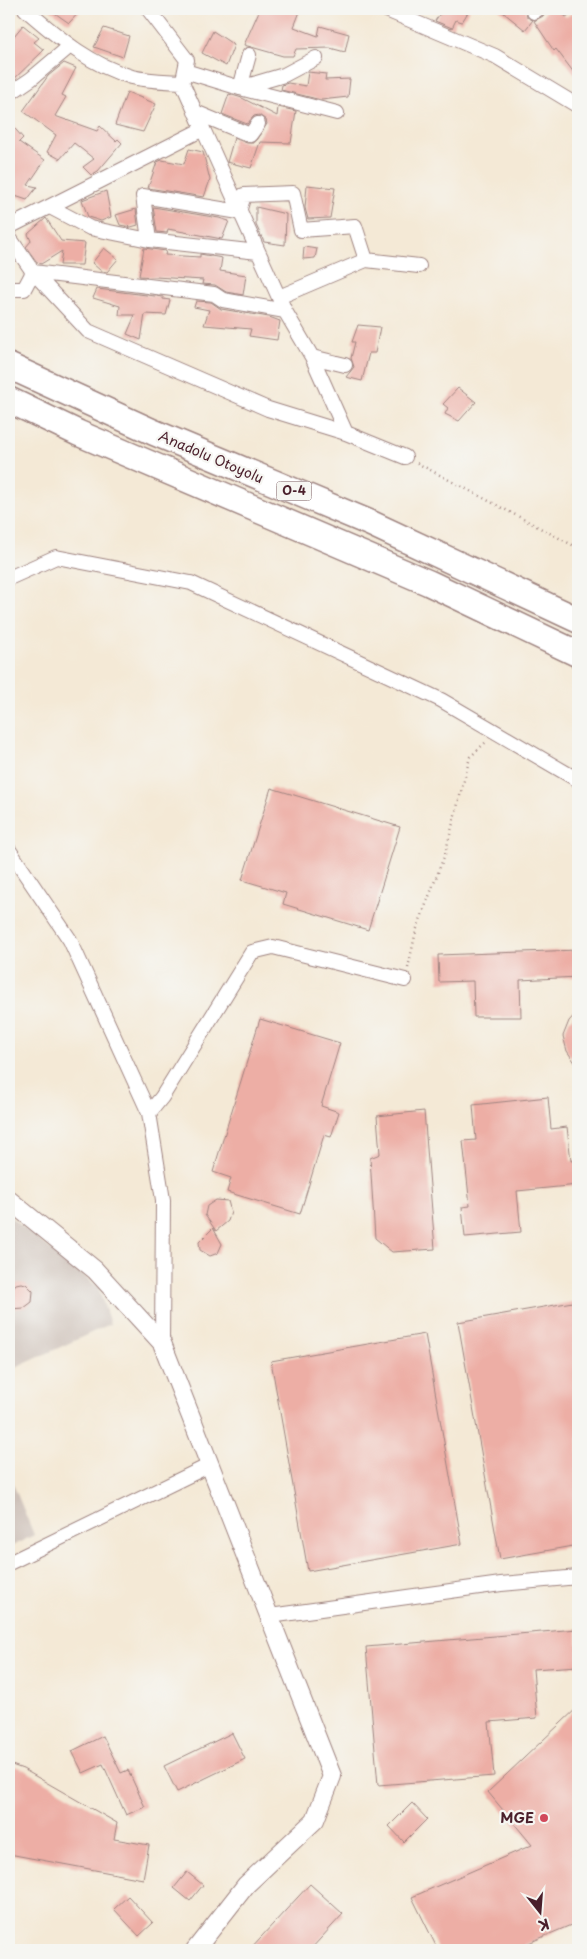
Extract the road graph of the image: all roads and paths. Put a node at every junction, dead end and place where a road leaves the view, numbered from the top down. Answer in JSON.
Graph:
{"nodes":[{"id":1,"x":25,"y":9,"type":"edge"},
{"id":2,"x":148,"y":9,"type":"edge"},
{"id":3,"x":384,"y":9,"type":"edge"},
{"id":4,"x":69,"y":47,"type":"junction"},
{"id":5,"x":249,"y":55,"type":"dead end"},
{"id":6,"x":316,"y":58,"type":"dead end"},
{"id":7,"x":184,"y":77,"type":"junction"},
{"id":8,"x":240,"y":88,"type":"junction"},
{"id":9,"x":9,"y":94,"type":"edge"},
{"id":10,"x":578,"y":106,"type":"edge"},
{"id":11,"x":195,"y":112,"type":"junction"},
{"id":12,"x":337,"y":113,"type":"dead end"},
{"id":13,"x":258,"y":124,"type":"dead end"},
{"id":14,"x":203,"y":129,"type":"junction"},
{"id":15,"x":50,"y":207,"type":"junction"},
{"id":16,"x":239,"y":212,"type":"junction"},
{"id":17,"x":9,"y":227,"type":"edge"},
{"id":18,"x":9,"y":237,"type":"edge"},
{"id":19,"x":149,"y":240,"type":"junction"},
{"id":20,"x":258,"y":252,"type":"junction"},
{"id":21,"x":366,"y":260,"type":"junction"},
{"id":22,"x":419,"y":266,"type":"dead end"},
{"id":23,"x":34,"y":272,"type":"junction"},
{"id":24,"x":9,"y":289,"type":"edge"},
{"id":25,"x":279,"y":297,"type":"junction"},
{"id":26,"x":285,"y":311,"type":"junction"},
{"id":27,"x":312,"y":357,"type":"junction"},
{"id":28,"x":9,"y":366,"type":"edge"},
{"id":29,"x":345,"y":366,"type":"dead end"},
{"id":30,"x":9,"y":400,"type":"edge"},
{"id":31,"x":346,"y":433,"type":"junction"},
{"id":32,"x":405,"y":457,"type":"joint"},
{"id":33,"x":578,"y":548,"type":"edge"},
{"id":34,"x":9,"y":578,"type":"edge"},
{"id":35,"x":518,"y":591,"type":"junction"},
{"id":36,"x":578,"y":605,"type":"edge"},
{"id":37,"x":578,"y":620,"type":"edge"},
{"id":38,"x":578,"y":654,"type":"edge"},
{"id":39,"x":496,"y":732,"type":"junction"},
{"id":40,"x":578,"y":780,"type":"edge"},
{"id":41,"x":9,"y":850,"type":"edge"},
{"id":42,"x":405,"y":980,"type":"joint"},
{"id":43,"x":149,"y":1113,"type":"junction"},
{"id":44,"x":9,"y":1200,"type":"edge"},
{"id":45,"x":162,"y":1343,"type":"junction"},
{"id":46,"x":210,"y":1465,"type":"junction"},
{"id":47,"x":9,"y":1563,"type":"edge"},
{"id":48,"x":578,"y":1577,"type":"edge"},
{"id":49,"x":270,"y":1616,"type":"junction"},
{"id":50,"x":195,"y":1950,"type":"edge"}],
"edges":[{"from":1,"to":4,"type":"street"},
{"from":2,"to":7,"type":"street"},
{"from":3,"to":10,"type":"street"},
{"from":4,"to":7,"type":"street"},
{"from":4,"to":9,"type":"street"},
{"from":5,"to":8,"type":"street"},
{"from":6,"to":8,"type":"street"},
{"from":7,"to":8,"type":"street"},
{"from":7,"to":11,"type":"street"},
{"from":8,"to":12,"type":"street"},
{"from":11,"to":13,"type":"street"},
{"from":11,"to":14,"type":"street"},
{"from":14,"to":15,"type":"street"},
{"from":14,"to":16,"type":"street"},
{"from":15,"to":17,"type":"street"},
{"from":15,"to":19,"type":"street"},
{"from":16,"to":19,"type":"street"},
{"from":16,"to":20,"type":"street"},
{"from":16,"to":21,"type":"street"},
{"from":18,"to":23,"type":"street"},
{"from":19,"to":20,"type":"street"},
{"from":20,"to":25,"type":"street"},
{"from":21,"to":22,"type":"street"},
{"from":21,"to":25,"type":"street"},
{"from":23,"to":24,"type":"street"},
{"from":23,"to":26,"type":"street"},
{"from":23,"to":31,"type":"street"},
{"from":25,"to":26,"type":"street"},
{"from":26,"to":27,"type":"street"},
{"from":27,"to":29,"type":"street"},
{"from":27,"to":31,"type":"street"},
{"from":28,"to":35,"type":"highway","name":"Anadolu Otoyolu","number":"O-4"},
{"from":30,"to":38,"type":"highway","number":"O-4"},
{"from":31,"to":32,"type":"street"},
{"from":32,"to":33,"type":"path"},
{"from":34,"to":39,"type":"street"},
{"from":35,"to":36,"type":"highway"},
{"from":35,"to":37,"type":"highway","name":"Anadolu Otoyolu","number":"O-4"},
{"from":39,"to":40,"type":"street"},
{"from":39,"to":42,"type":"path"},
{"from":41,"to":43,"type":"street"},
{"from":42,"to":43,"type":"street"},
{"from":43,"to":45,"type":"street"},
{"from":44,"to":45,"type":"street"},
{"from":45,"to":46,"type":"street"},
{"from":46,"to":47,"type":"street"},
{"from":46,"to":49,"type":"street"},
{"from":48,"to":49,"type":"street"},
{"from":49,"to":50,"type":"street"}]}
